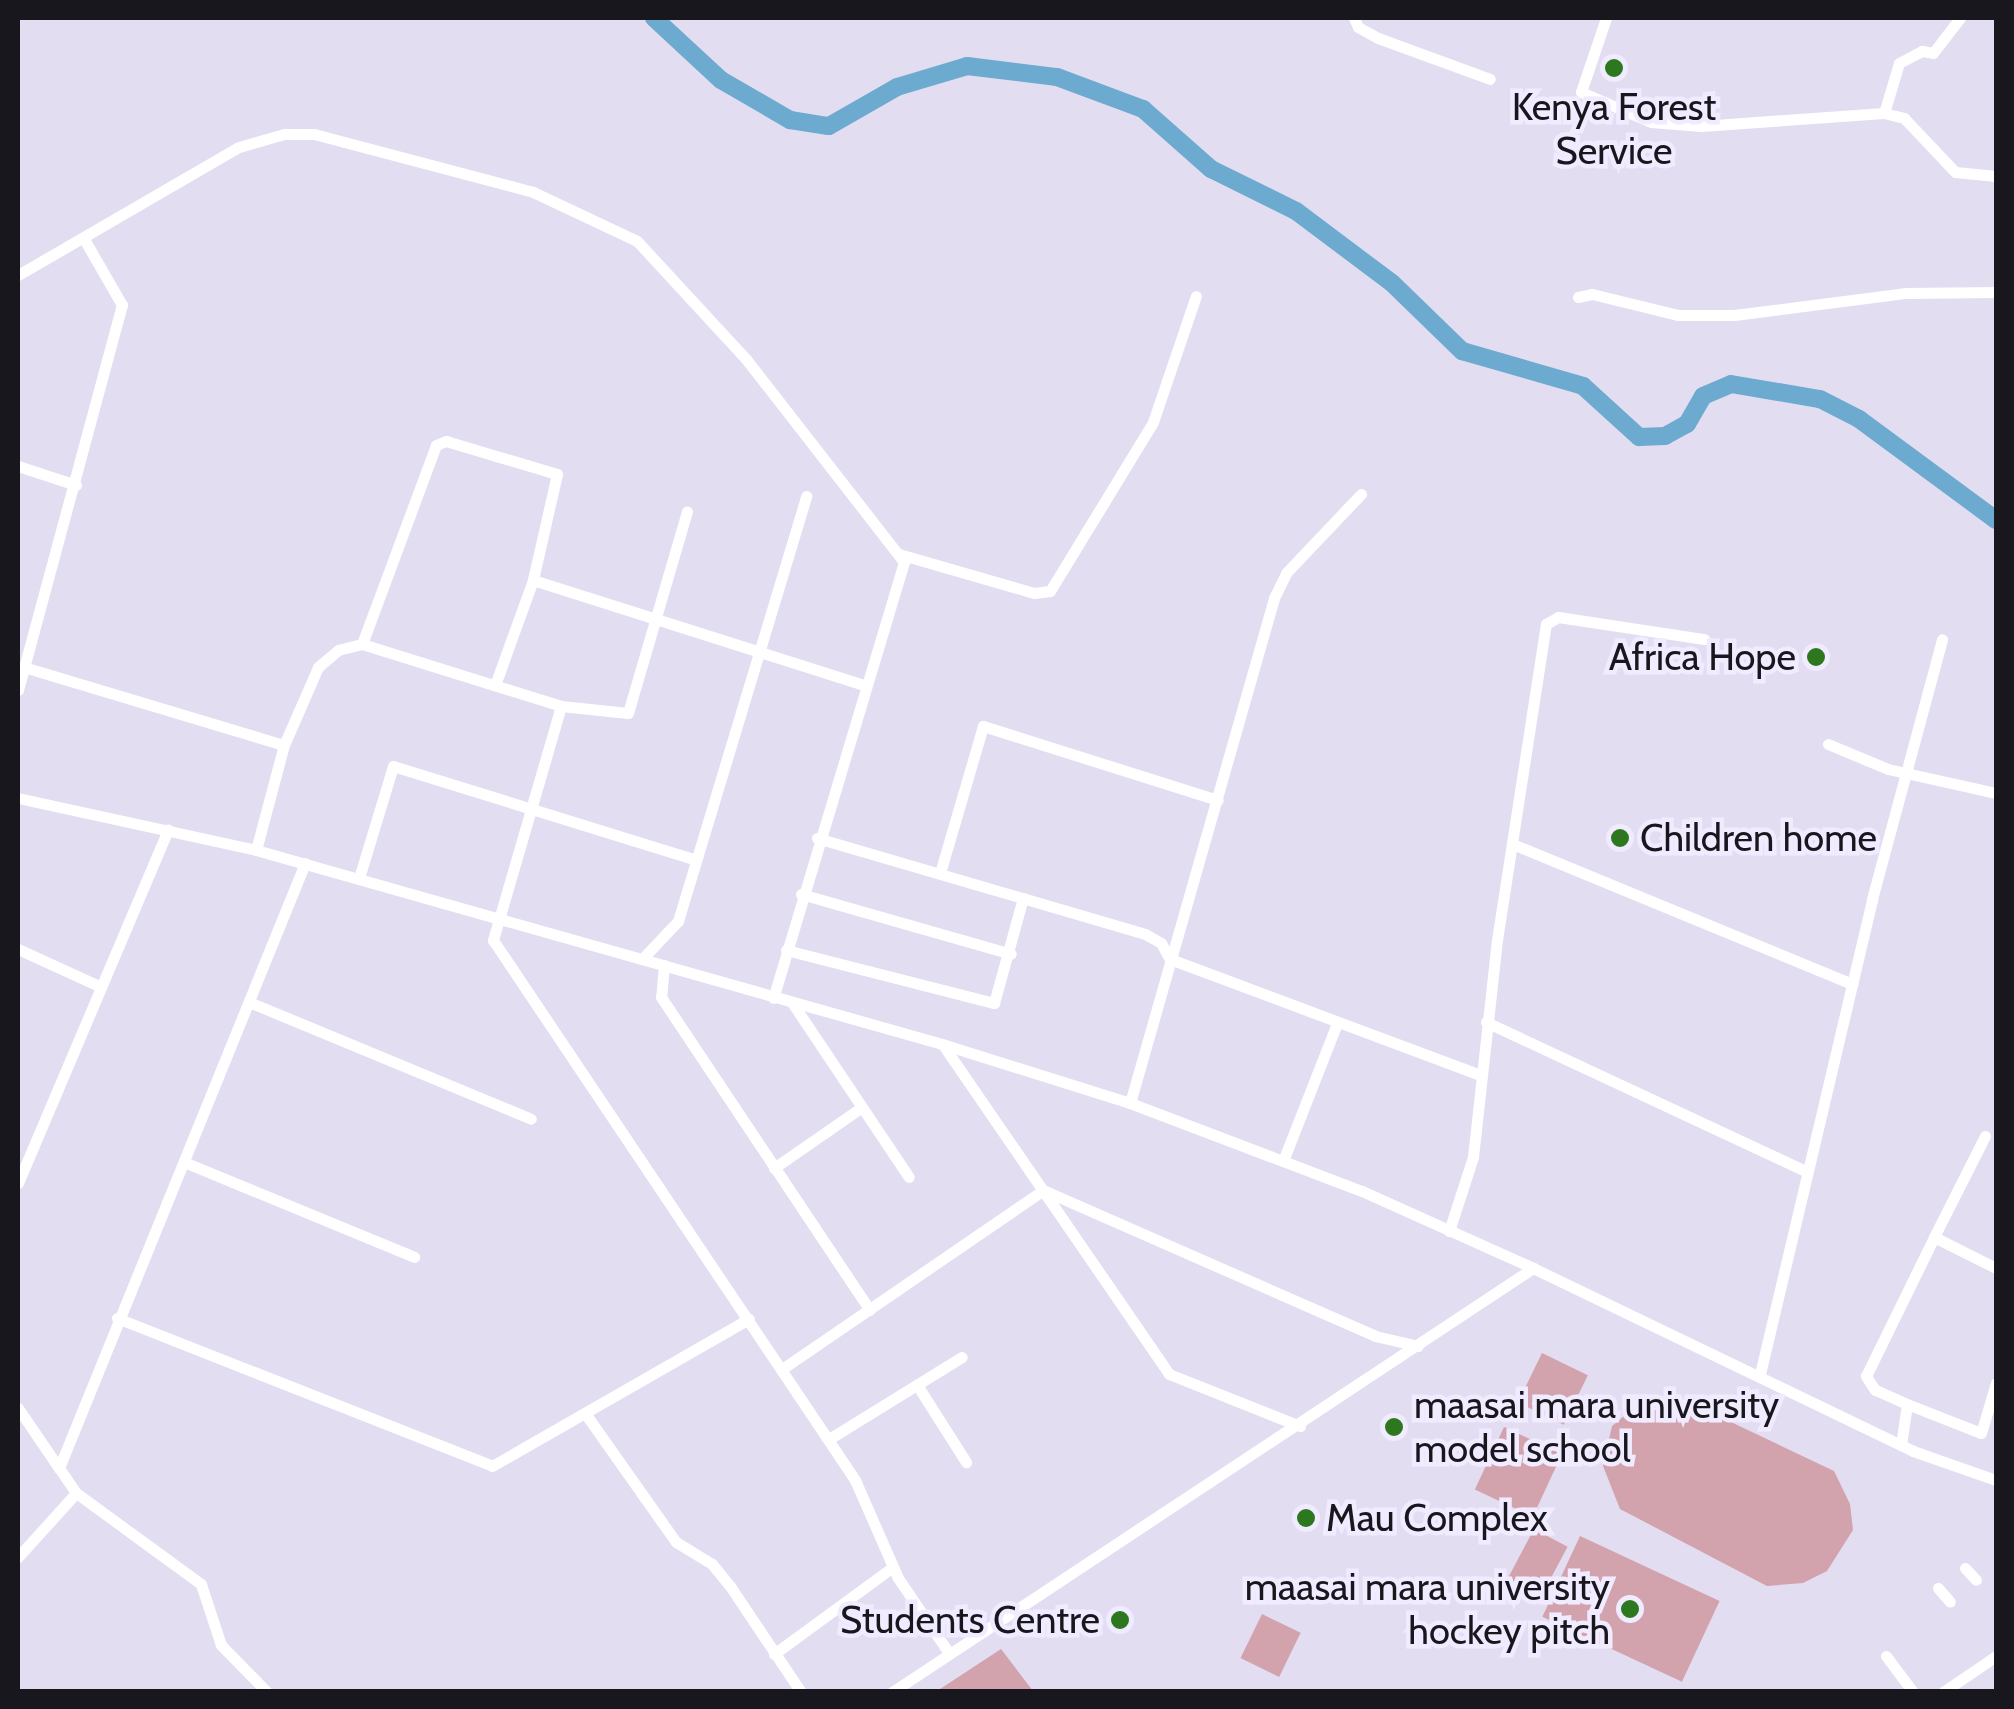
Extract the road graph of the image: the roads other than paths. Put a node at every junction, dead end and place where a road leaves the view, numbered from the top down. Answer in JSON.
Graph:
{"nodes":[{"id":1,"x":1354,"y":18,"type":"edge"},
{"id":2,"x":1606,"y":18,"type":"edge"},
{"id":3,"x":1960,"y":18,"type":"edge"},
{"id":4,"x":1490,"y":79,"type":"dead end"},
{"id":5,"x":1884,"y":113,"type":"junction"},
{"id":6,"x":1996,"y":176,"type":"edge"},
{"id":7,"x":84,"y":240,"type":"junction"},
{"id":8,"x":18,"y":275,"type":"edge"},
{"id":9,"x":1996,"y":292,"type":"edge"},
{"id":10,"x":1196,"y":296,"type":"dead end"},
{"id":11,"x":1578,"y":297,"type":"dead end"},
{"id":12,"x":18,"y":466,"type":"edge"},
{"id":13,"x":76,"y":485,"type":"junction"},
{"id":14,"x":1361,"y":494,"type":"dead end"},
{"id":15,"x":806,"y":496,"type":"dead end"},
{"id":16,"x":687,"y":512,"type":"dead end"},
{"id":17,"x":900,"y":554,"type":"junction"},
{"id":18,"x":532,"y":580,"type":"junction"},
{"id":19,"x":659,"y":618,"type":"junction"},
{"id":20,"x":1704,"y":639,"type":"dead end"},
{"id":21,"x":1942,"y":639,"type":"dead end"},
{"id":22,"x":362,"y":644,"type":"junction"},
{"id":23,"x":759,"y":651,"type":"junction"},
{"id":24,"x":27,"y":668,"type":"junction"},
{"id":25,"x":496,"y":685,"type":"junction"},
{"id":26,"x":865,"y":685,"type":"junction"},
{"id":27,"x":18,"y":690,"type":"edge"},
{"id":28,"x":561,"y":706,"type":"junction"},
{"id":29,"x":284,"y":744,"type":"junction"},
{"id":30,"x":1828,"y":744,"type":"dead end"},
{"id":31,"x":1908,"y":774,"type":"junction"},
{"id":32,"x":1996,"y":793,"type":"edge"},
{"id":33,"x":18,"y":798,"type":"edge"},
{"id":34,"x":1218,"y":800,"type":"junction"},
{"id":35,"x":530,"y":808,"type":"junction"},
{"id":36,"x":168,"y":830,"type":"junction"},
{"id":37,"x":817,"y":838,"type":"junction"},
{"id":38,"x":1514,"y":845,"type":"junction"},
{"id":39,"x":256,"y":850,"type":"junction"},
{"id":40,"x":696,"y":860,"type":"junction"},
{"id":41,"x":305,"y":864,"type":"junction"},
{"id":42,"x":940,"y":873,"type":"junction"},
{"id":43,"x":358,"y":878,"type":"junction"},
{"id":44,"x":801,"y":895,"type":"junction"},
{"id":45,"x":1023,"y":898,"type":"junction"},
{"id":46,"x":498,"y":918,"type":"junction"},
{"id":47,"x":18,"y":949,"type":"edge"},
{"id":48,"x":786,"y":950,"type":"junction"},
{"id":49,"x":1011,"y":954,"type":"junction"},
{"id":50,"x":642,"y":959,"type":"junction"},
{"id":51,"x":1170,"y":959,"type":"junction"},
{"id":52,"x":664,"y":965,"type":"junction"},
{"id":53,"x":1853,"y":984,"type":"junction"},
{"id":54,"x":99,"y":986,"type":"junction"},
{"id":55,"x":773,"y":998,"type":"junction"},
{"id":56,"x":248,"y":1002,"type":"junction"},
{"id":57,"x":793,"y":1004,"type":"junction"},
{"id":58,"x":1486,"y":1022,"type":"junction"},
{"id":59,"x":1336,"y":1026,"type":"junction"},
{"id":60,"x":942,"y":1044,"type":"junction"},
{"id":61,"x":1480,"y":1075,"type":"junction"},
{"id":62,"x":1130,"y":1103,"type":"junction"},
{"id":63,"x":862,"y":1107,"type":"junction"},
{"id":64,"x":531,"y":1119,"type":"dead end"},
{"id":65,"x":1985,"y":1136,"type":"dead end"},
{"id":66,"x":1283,"y":1161,"type":"junction"},
{"id":67,"x":184,"y":1162,"type":"junction"},
{"id":68,"x":774,"y":1168,"type":"junction"},
{"id":69,"x":1806,"y":1171,"type":"junction"},
{"id":70,"x":909,"y":1177,"type":"dead end"},
{"id":71,"x":18,"y":1183,"type":"edge"},
{"id":72,"x":1043,"y":1190,"type":"junction"},
{"id":73,"x":1449,"y":1230,"type":"junction"},
{"id":74,"x":1934,"y":1237,"type":"junction"},
{"id":75,"x":414,"y":1257,"type":"dead end"},
{"id":76,"x":1533,"y":1268,"type":"junction"},
{"id":77,"x":1996,"y":1268,"type":"edge"},
{"id":78,"x":870,"y":1310,"type":"junction"},
{"id":79,"x":118,"y":1318,"type":"junction"},
{"id":80,"x":749,"y":1319,"type":"junction"},
{"id":81,"x":1418,"y":1346,"type":"junction"},
{"id":82,"x":962,"y":1358,"type":"dead end"},
{"id":83,"x":782,"y":1369,"type":"junction"},
{"id":84,"x":1760,"y":1374,"type":"junction"},
{"id":85,"x":1996,"y":1382,"type":"edge"},
{"id":86,"x":919,"y":1388,"type":"junction"},
{"id":87,"x":1907,"y":1404,"type":"junction"},
{"id":88,"x":18,"y":1408,"type":"edge"},
{"id":89,"x":587,"y":1416,"type":"junction"},
{"id":90,"x":1300,"y":1426,"type":"junction"},
{"id":91,"x":828,"y":1439,"type":"junction"},
{"id":92,"x":1900,"y":1445,"type":"junction"},
{"id":93,"x":966,"y":1462,"type":"dead end"},
{"id":94,"x":59,"y":1468,"type":"junction"},
{"id":95,"x":1996,"y":1480,"type":"edge"},
{"id":96,"x":76,"y":1493,"type":"junction"},
{"id":97,"x":18,"y":1556,"type":"edge"},
{"id":98,"x":893,"y":1566,"type":"junction"},
{"id":99,"x":1965,"y":1568,"type":"dead end"},
{"id":100,"x":1976,"y":1580,"type":"dead end"},
{"id":101,"x":1938,"y":1588,"type":"dead end"},
{"id":102,"x":1950,"y":1602,"type":"dead end"},
{"id":103,"x":949,"y":1653,"type":"junction"},
{"id":104,"x":774,"y":1654,"type":"junction"},
{"id":105,"x":1886,"y":1656,"type":"dead end"},
{"id":106,"x":1996,"y":1656,"type":"edge"},
{"id":107,"x":1947,"y":1691,"type":"edge"},
{"id":108,"x":266,"y":1692,"type":"edge"},
{"id":109,"x":801,"y":1692,"type":"edge"},
{"id":110,"x":892,"y":1692,"type":"edge"},
{"id":111,"x":1913,"y":1692,"type":"edge"}],
"edges":[{"from":1,"to":4,"type":"street"},
{"from":2,"to":5,"type":"street"},
{"from":3,"to":5,"type":"street"},
{"from":5,"to":6,"type":"street"},
{"from":7,"to":8,"type":"street"},
{"from":7,"to":13,"type":"street"},
{"from":7,"to":17,"type":"street"},
{"from":9,"to":11,"type":"street"},
{"from":10,"to":17,"type":"street"},
{"from":12,"to":13,"type":"street"},
{"from":13,"to":24,"type":"street"},
{"from":14,"to":34,"type":"street"},
{"from":15,"to":23,"type":"street"},
{"from":16,"to":19,"type":"street"},
{"from":17,"to":26,"type":"street"},
{"from":18,"to":19,"type":"street"},
{"from":18,"to":22,"type":"street"},
{"from":18,"to":25,"type":"street"},
{"from":19,"to":23,"type":"street"},
{"from":19,"to":28,"type":"street"},
{"from":20,"to":38,"type":"street"},
{"from":21,"to":31,"type":"street"},
{"from":22,"to":25,"type":"street"},
{"from":22,"to":29,"type":"street"},
{"from":23,"to":26,"type":"street"},
{"from":23,"to":40,"type":"street"},
{"from":24,"to":27,"type":"street"},
{"from":24,"to":29,"type":"street"},
{"from":25,"to":28,"type":"street"},
{"from":26,"to":37,"type":"street"},
{"from":28,"to":35,"type":"street"},
{"from":29,"to":39,"type":"street"},
{"from":30,"to":31,"type":"street"},
{"from":31,"to":32,"type":"street"},
{"from":31,"to":53,"type":"street"},
{"from":33,"to":36,"type":"street"},
{"from":34,"to":42,"type":"street"},
{"from":34,"to":51,"type":"street"},
{"from":35,"to":40,"type":"street"},
{"from":35,"to":43,"type":"street"},
{"from":35,"to":46,"type":"street"},
{"from":36,"to":39,"type":"street"},
{"from":36,"to":54,"type":"street"},
{"from":37,"to":42,"type":"street"},
{"from":37,"to":44,"type":"street"},
{"from":38,"to":53,"type":"street"},
{"from":38,"to":58,"type":"street"},
{"from":39,"to":41,"type":"street"},
{"from":40,"to":50,"type":"street"},
{"from":41,"to":43,"type":"street"},
{"from":41,"to":56,"type":"street"},
{"from":42,"to":45,"type":"street"},
{"from":43,"to":46,"type":"street"},
{"from":44,"to":48,"type":"street"},
{"from":44,"to":49,"type":"street"},
{"from":45,"to":49,"type":"street"},
{"from":45,"to":51,"type":"street"},
{"from":46,"to":50,"type":"street"},
{"from":46,"to":80,"type":"street"},
{"from":47,"to":54,"type":"street"},
{"from":48,"to":49,"type":"street"},
{"from":48,"to":55,"type":"street"},
{"from":50,"to":52,"type":"street"},
{"from":51,"to":59,"type":"street"},
{"from":51,"to":62,"type":"street"},
{"from":52,"to":55,"type":"street"},
{"from":52,"to":68,"type":"street"},
{"from":53,"to":69,"type":"street"},
{"from":54,"to":71,"type":"street"},
{"from":55,"to":57,"type":"street"},
{"from":56,"to":64,"type":"street"},
{"from":56,"to":67,"type":"street"},
{"from":57,"to":60,"type":"street"},
{"from":57,"to":63,"type":"street"},
{"from":58,"to":61,"type":"street"},
{"from":58,"to":69,"type":"street"},
{"from":59,"to":61,"type":"street"},
{"from":59,"to":66,"type":"street"},
{"from":60,"to":62,"type":"street"},
{"from":60,"to":72,"type":"street"},
{"from":61,"to":73,"type":"street"},
{"from":62,"to":66,"type":"street"},
{"from":63,"to":68,"type":"street"},
{"from":63,"to":70,"type":"street"},
{"from":65,"to":74,"type":"street"},
{"from":66,"to":73,"type":"street"},
{"from":67,"to":75,"type":"street"},
{"from":67,"to":79,"type":"street"},
{"from":68,"to":78,"type":"street"},
{"from":69,"to":84,"type":"street"},
{"from":72,"to":78,"type":"street"},
{"from":72,"to":81,"type":"street"},
{"from":72,"to":90,"type":"street"},
{"from":73,"to":76,"type":"street"},
{"from":74,"to":77,"type":"street"},
{"from":74,"to":87,"type":"street"},
{"from":76,"to":81,"type":"street"},
{"from":76,"to":84,"type":"street"},
{"from":78,"to":83,"type":"street"},
{"from":79,"to":89,"type":"street"},
{"from":79,"to":94,"type":"street"},
{"from":80,"to":83,"type":"street"},
{"from":80,"to":89,"type":"street"},
{"from":81,"to":90,"type":"street"},
{"from":82,"to":86,"type":"street"},
{"from":83,"to":91,"type":"street"},
{"from":84,"to":92,"type":"street"},
{"from":85,"to":87,"type":"street"},
{"from":86,"to":91,"type":"street"},
{"from":86,"to":93,"type":"street"},
{"from":87,"to":92,"type":"street"},
{"from":88,"to":94,"type":"street"},
{"from":89,"to":104,"type":"street"},
{"from":90,"to":103,"type":"street"},
{"from":91,"to":98,"type":"street"},
{"from":92,"to":95,"type":"street"},
{"from":94,"to":96,"type":"street"},
{"from":96,"to":97,"type":"street"},
{"from":96,"to":108,"type":"street"},
{"from":98,"to":103,"type":"street"},
{"from":98,"to":104,"type":"street"},
{"from":99,"to":100,"type":"street"},
{"from":101,"to":102,"type":"street"},
{"from":103,"to":110,"type":"street"},
{"from":104,"to":109,"type":"street"},
{"from":105,"to":111,"type":"street"},
{"from":106,"to":107,"type":"street"}]}
